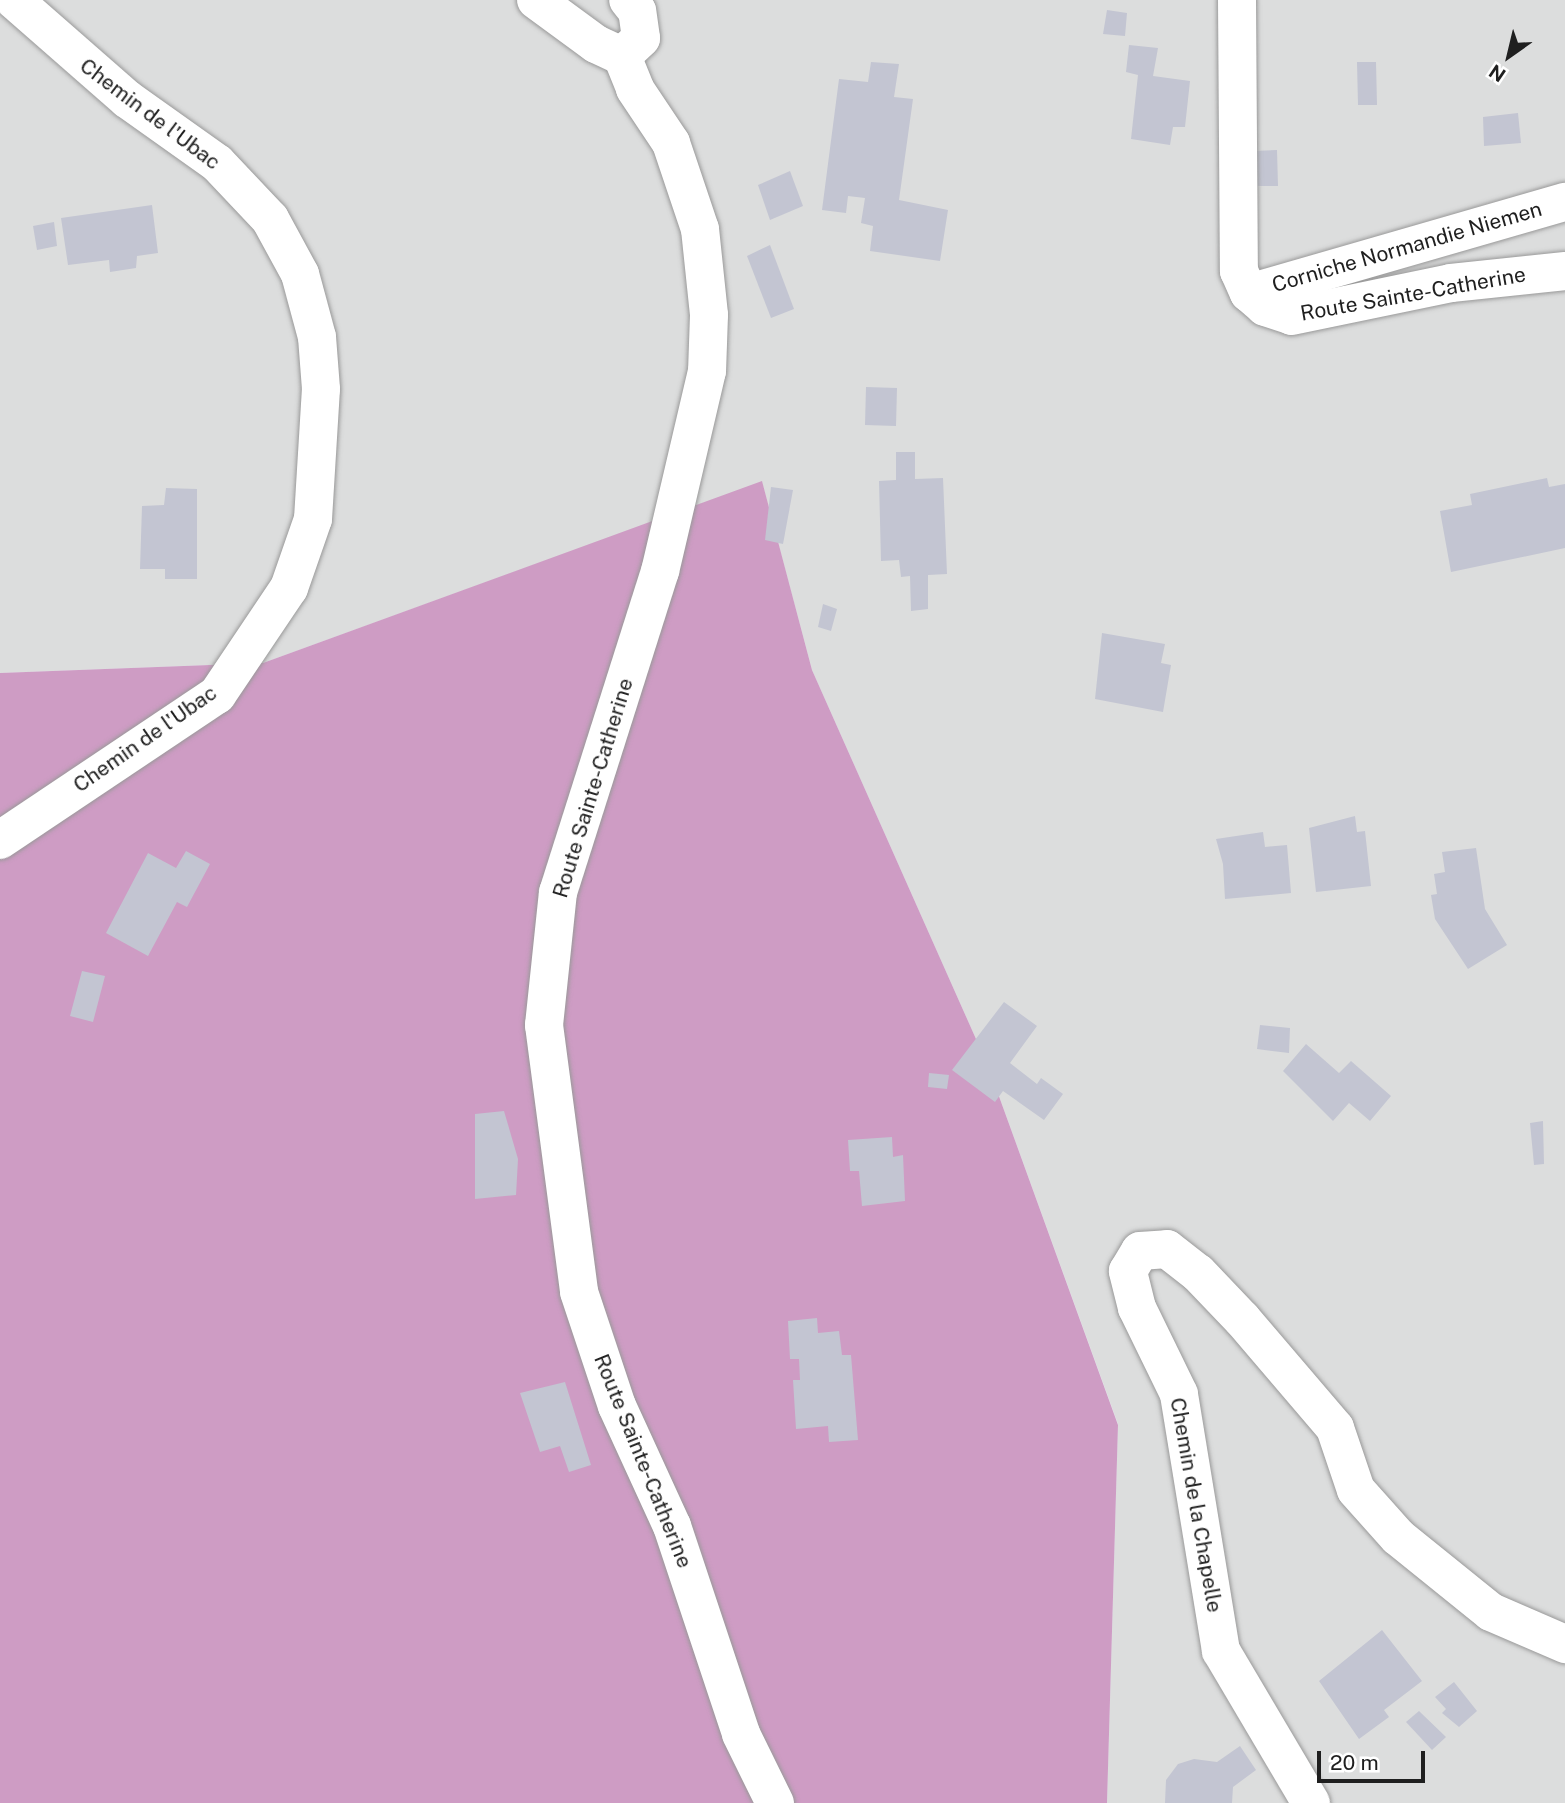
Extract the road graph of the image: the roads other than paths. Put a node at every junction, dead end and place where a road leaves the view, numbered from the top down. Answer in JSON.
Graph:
{"nodes":[{"id":1,"x":14,"y":0,"type":"edge"},
{"id":2,"x":536,"y":0,"type":"edge"},
{"id":3,"x":628,"y":0,"type":"edge"},
{"id":4,"x":1237,"y":0,"type":"edge"},
{"id":5,"x":622,"y":56,"type":"junction"},
{"id":6,"x":1565,"y":202,"type":"edge"},
{"id":7,"x":1565,"y":271,"type":"edge"},
{"id":8,"x":1244,"y":282,"type":"junction"},
{"id":9,"x":0,"y":840,"type":"edge"},
{"id":10,"x":1565,"y":1644,"type":"edge"},
{"id":11,"x":775,"y":1803,"type":"edge"},
{"id":12,"x":1311,"y":1803,"type":"edge"}],
"edges":[{"from":1,"to":9,"type":"street","name":"Chemin de l'Ubac"},
{"from":2,"to":5,"type":"street"},
{"from":3,"to":5,"type":"street"},
{"from":4,"to":8,"type":"street"},
{"from":5,"to":11,"type":"street","name":"Route Sainte-Catherine"},
{"from":6,"to":8,"type":"street","name":"Corniche Normandie Niemen"},
{"from":7,"to":8,"type":"street","name":"Route Sainte-Catherine"},
{"from":10,"to":12,"type":"street","name":"Chemin de la Chapelle"}]}
